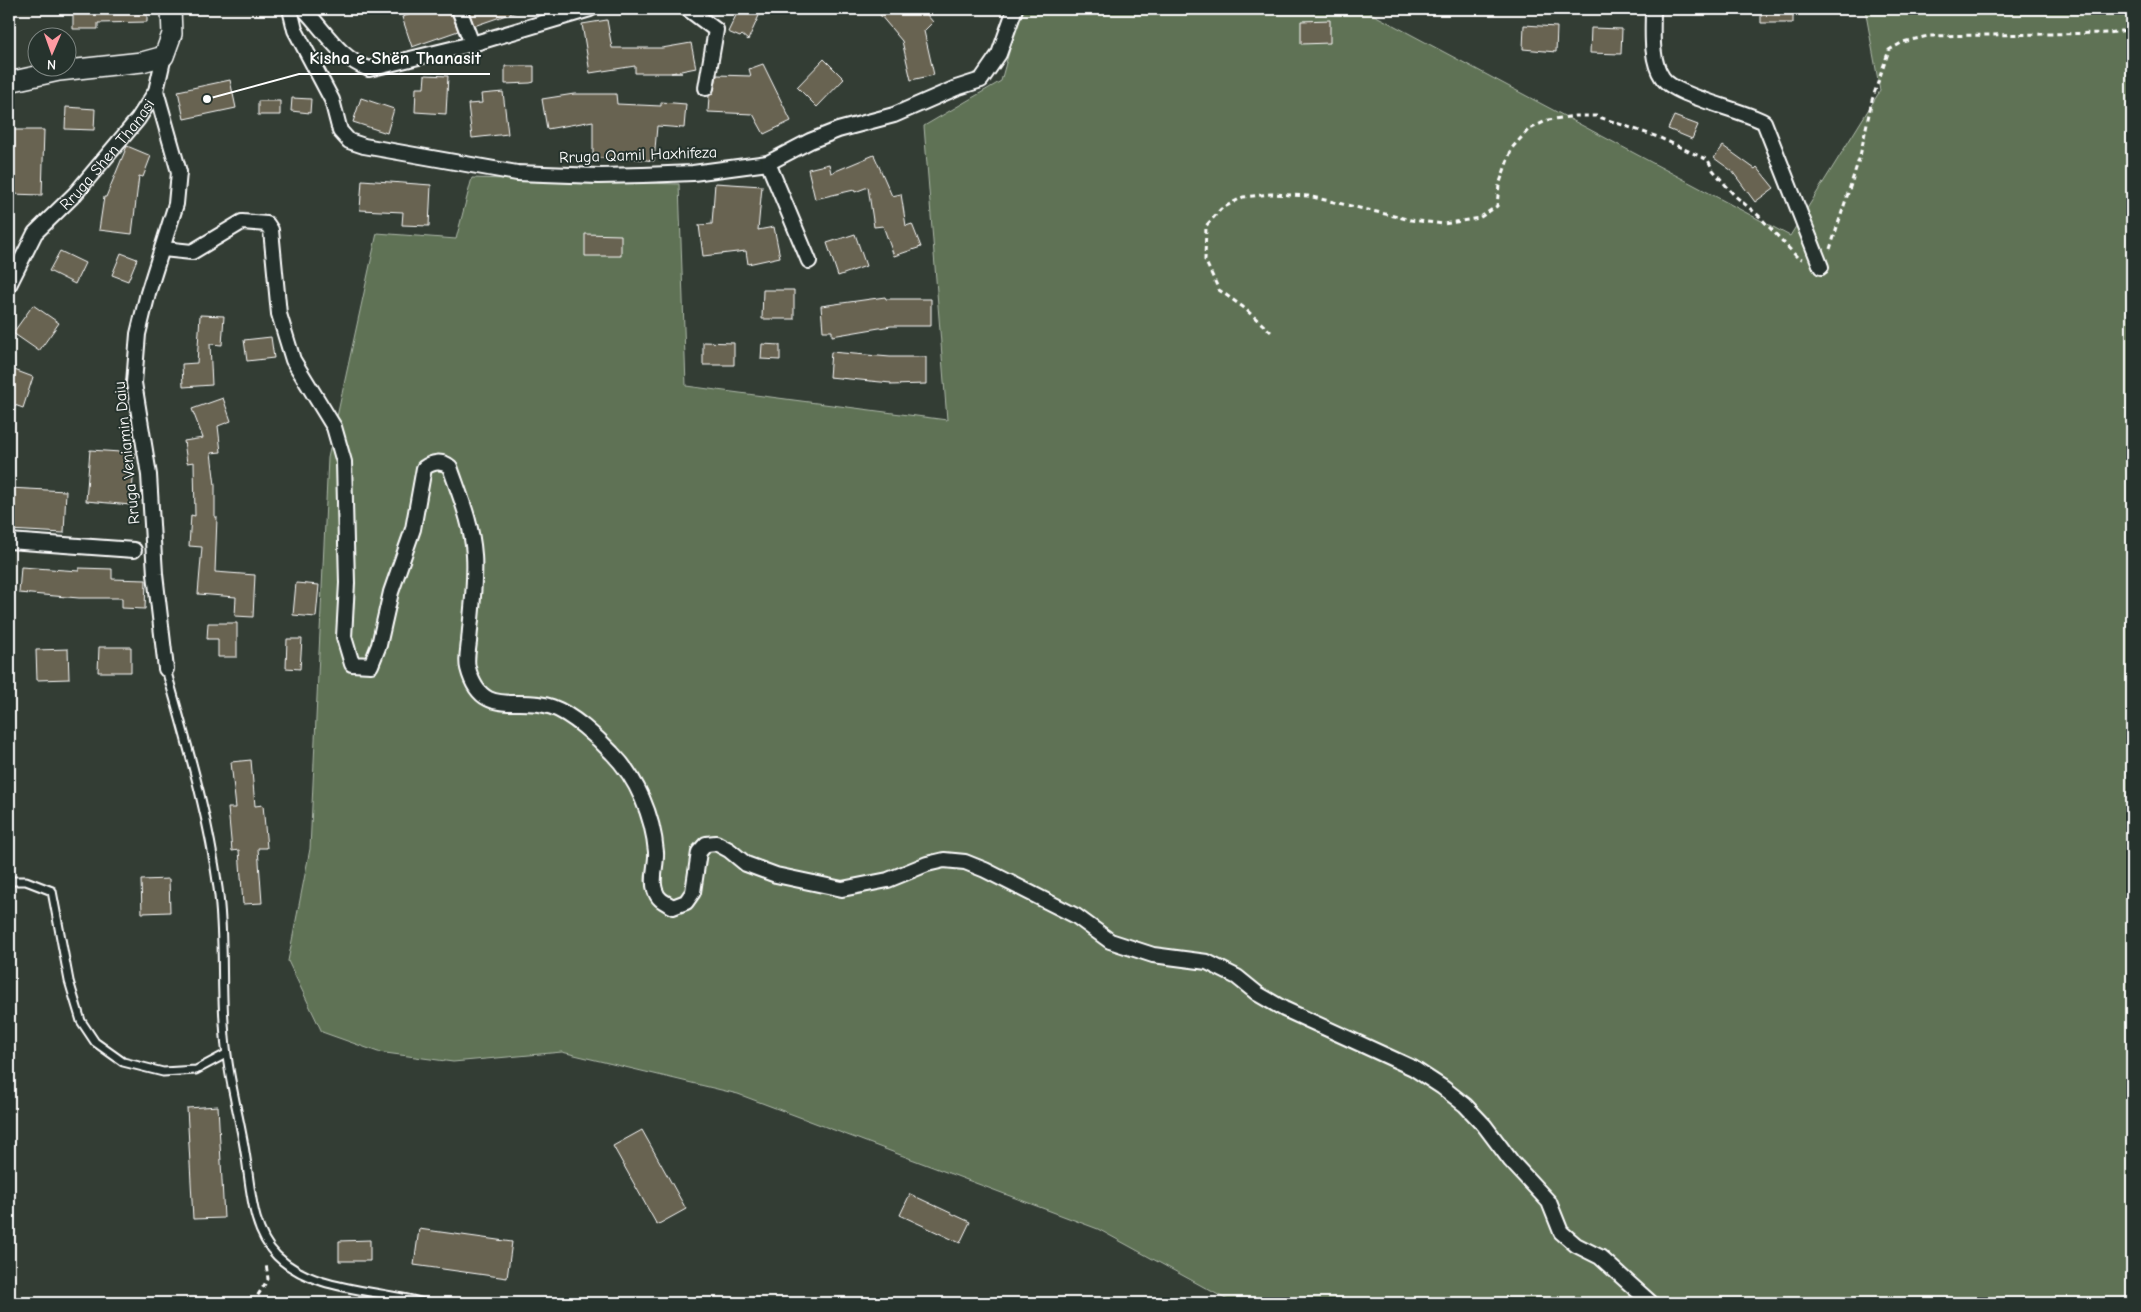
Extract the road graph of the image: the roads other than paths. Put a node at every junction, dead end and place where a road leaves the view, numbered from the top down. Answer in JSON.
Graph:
{"nodes":[{"id":1,"x":171,"y":9,"type":"edge"},
{"id":2,"x":290,"y":9,"type":"edge"},
{"id":3,"x":304,"y":9,"type":"edge"},
{"id":4,"x":459,"y":9,"type":"edge"},
{"id":5,"x":590,"y":9,"type":"edge"},
{"id":6,"x":688,"y":9,"type":"edge"},
{"id":7,"x":1015,"y":9,"type":"edge"},
{"id":8,"x":1653,"y":9,"type":"edge"},
{"id":9,"x":472,"y":44,"type":"junction"},
{"id":10,"x":164,"y":56,"type":"junction"},
{"id":11,"x":9,"y":82,"type":"edge"},
{"id":12,"x":706,"y":88,"type":"dead end"},
{"id":13,"x":156,"y":91,"type":"junction"},
{"id":14,"x":768,"y":163,"type":"junction"},
{"id":15,"x":163,"y":249,"type":"junction"},
{"id":16,"x":809,"y":261,"type":"dead end"},
{"id":17,"x":1821,"y":267,"type":"road end"},
{"id":18,"x":9,"y":285,"type":"edge"},
{"id":19,"x":9,"y":542,"type":"edge"},
{"id":20,"x":134,"y":550,"type":"dead end"},
{"id":21,"x":166,"y":669,"type":"joint"},
{"id":22,"x":9,"y":881,"type":"edge"},
{"id":23,"x":226,"y":1054,"type":"junction"},
{"id":24,"x":424,"y":1303,"type":"edge"},
{"id":25,"x":1651,"y":1303,"type":"edge"}],
"edges":[{"from":1,"to":10,"type":"main road","name":"Rruga Shen Thanasi"},
{"from":2,"to":14,"type":"street","name":"Rruga Qamil Haxhifeza"},
{"from":3,"to":9,"type":"street"},
{"from":4,"to":9,"type":"street"},
{"from":5,"to":9,"type":"street"},
{"from":6,"to":12,"type":"street"},
{"from":7,"to":14,"type":"street","name":"Rruga Qamil Haxhifeza"},
{"from":8,"to":17,"type":"street"},
{"from":10,"to":11,"type":"main road"},
{"from":10,"to":13,"type":"street","name":"Rruga Shen Thanasi"},
{"from":13,"to":15,"type":"street","name":"Rruga Veniamin Daiu"},
{"from":13,"to":18,"type":"street","name":"Rruga Shen Thanasi"},
{"from":14,"to":16,"type":"street"},
{"from":15,"to":21,"type":"street","name":"Rruga Veniamin Daiu"},
{"from":15,"to":25,"type":"street"},
{"from":19,"to":20,"type":"street"},
{"from":21,"to":23,"type":"lane"},
{"from":22,"to":23,"type":"lane"},
{"from":23,"to":24,"type":"lane"}]}
